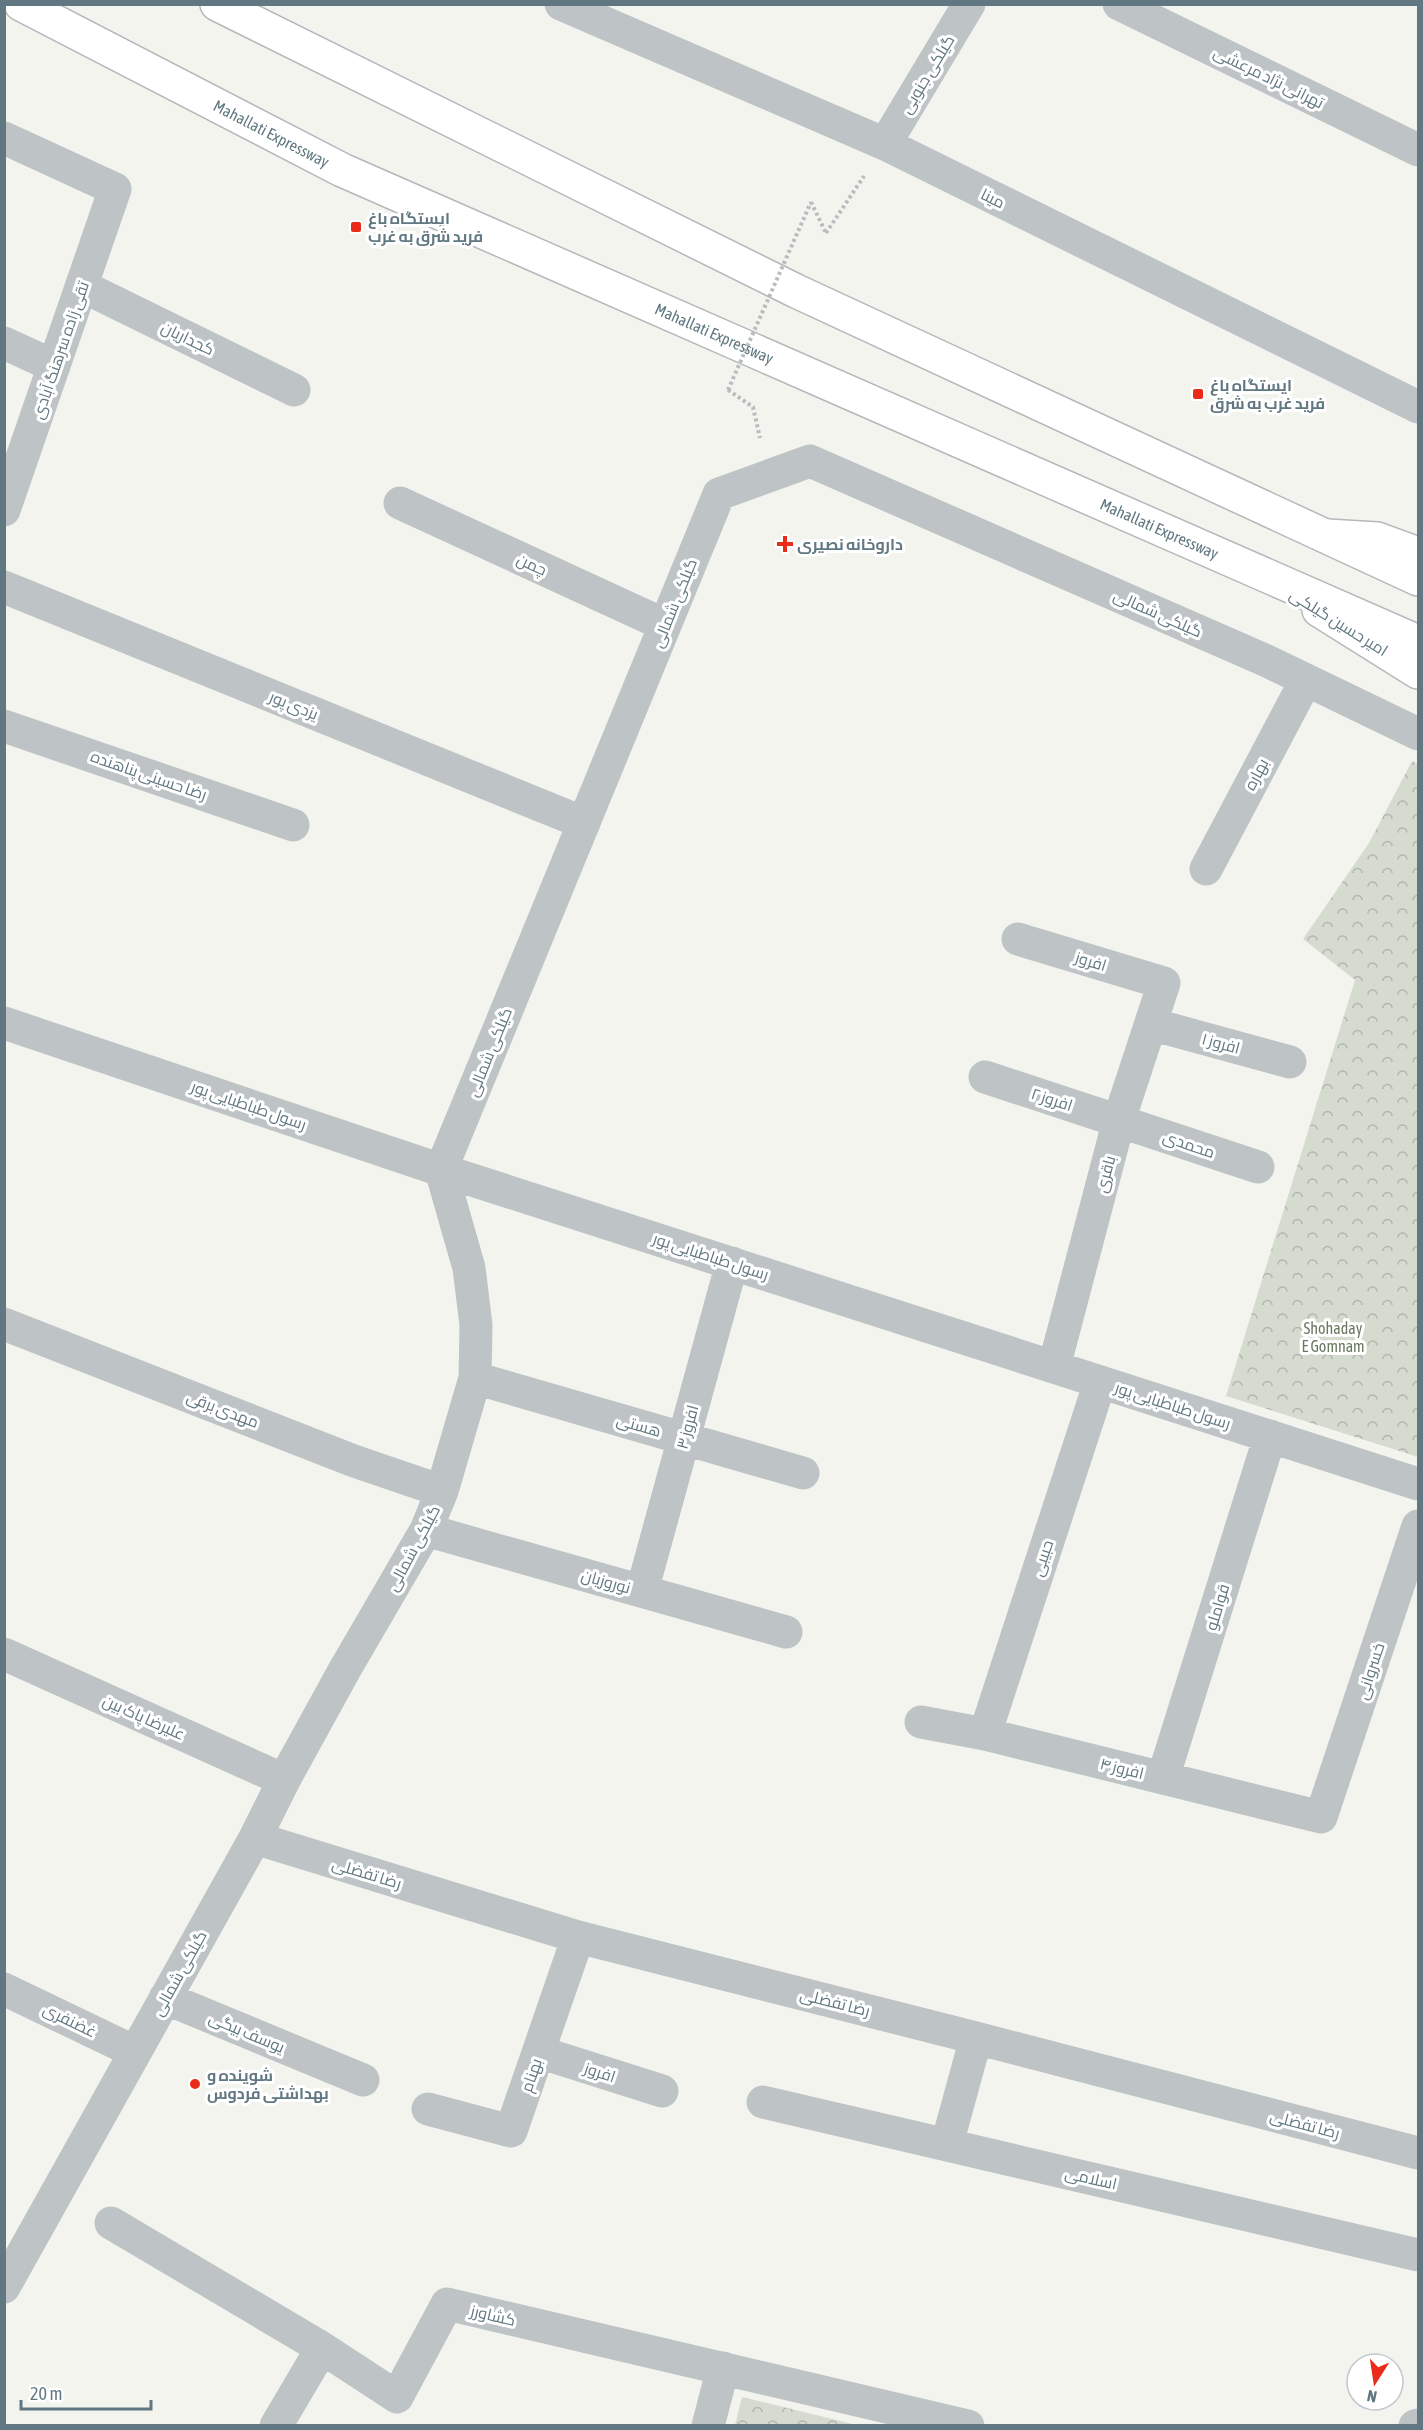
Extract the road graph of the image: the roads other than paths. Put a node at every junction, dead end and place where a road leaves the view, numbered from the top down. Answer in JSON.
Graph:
{"nodes":[{"id":1,"x":21,"y":4,"type":"edge"},
{"id":2,"x":217,"y":4,"type":"edge"},
{"id":3,"x":561,"y":4,"type":"edge"},
{"id":4,"x":969,"y":4,"type":"edge"},
{"id":5,"x":1119,"y":4,"type":"edge"},
{"id":6,"x":4,"y":138,"type":"edge"},
{"id":7,"x":885,"y":144,"type":"junction"},
{"id":8,"x":1419,"y":150,"type":"edge"},
{"id":9,"x":82,"y":286,"type":"junction"},
{"id":10,"x":4,"y":343,"type":"edge"},
{"id":11,"x":54,"y":366,"type":"junction"},
{"id":12,"x":294,"y":390,"type":"dead end"},
{"id":13,"x":1419,"y":407,"type":"edge"},
{"id":14,"x":400,"y":503,"type":"dead end"},
{"id":15,"x":4,"y":510,"type":"edge"},
{"id":16,"x":1326,"y":536,"type":"junction"},
{"id":17,"x":1419,"y":554,"type":"edge"},
{"id":18,"x":1260,"y":572,"type":"junction"},
{"id":19,"x":1419,"y":579,"type":"edge"},
{"id":20,"x":4,"y":587,"type":"edge"},
{"id":21,"x":665,"y":625,"type":"junction"},
{"id":22,"x":1419,"y":642,"type":"edge"},
{"id":23,"x":1419,"y":672,"type":"edge"},
{"id":24,"x":1306,"y":680,"type":"junction"},
{"id":25,"x":4,"y":726,"type":"edge"},
{"id":26,"x":1419,"y":734,"type":"edge"},
{"id":27,"x":584,"y":823,"type":"junction"},
{"id":28,"x":293,"y":825,"type":"dead end"},
{"id":29,"x":1206,"y":869,"type":"dead end"},
{"id":30,"x":1018,"y":939,"type":"dead end"},
{"id":31,"x":1164,"y":983,"type":"joint"},
{"id":32,"x":4,"y":1023,"type":"edge"},
{"id":33,"x":1151,"y":1024,"type":"junction"},
{"id":34,"x":1290,"y":1062,"type":"dead end"},
{"id":35,"x":985,"y":1077,"type":"dead end"},
{"id":36,"x":1119,"y":1120,"type":"junction"},
{"id":37,"x":1258,"y":1167,"type":"dead end"},
{"id":38,"x":441,"y":1170,"type":"junction"},
{"id":39,"x":732,"y":1263,"type":"junction"},
{"id":40,"x":4,"y":1324,"type":"edge"},
{"id":41,"x":1054,"y":1367,"type":"junction"},
{"id":42,"x":475,"y":1378,"type":"junction"},
{"id":43,"x":1100,"y":1382,"type":"junction"},
{"id":44,"x":1270,"y":1437,"type":"junction"},
{"id":45,"x":684,"y":1439,"type":"junction"},
{"id":46,"x":803,"y":1473,"type":"dead end"},
{"id":47,"x":1419,"y":1484,"type":"edge"},
{"id":48,"x":442,"y":1491,"type":"junction"},
{"id":49,"x":1419,"y":1526,"type":"edge"},
{"id":50,"x":426,"y":1530,"type":"junction"},
{"id":51,"x":642,"y":1591,"type":"junction"},
{"id":52,"x":786,"y":1632,"type":"dead end"},
{"id":53,"x":4,"y":1654,"type":"edge"},
{"id":54,"x":921,"y":1722,"type":"dead end"},
{"id":55,"x":985,"y":1734,"type":"junction"},
{"id":56,"x":1163,"y":1778,"type":"junction"},
{"id":57,"x":284,"y":1780,"type":"junction"},
{"id":58,"x":1321,"y":1817,"type":"joint"},
{"id":59,"x":255,"y":1838,"type":"junction"},
{"id":60,"x":578,"y":1937,"type":"junction"},
{"id":61,"x":4,"y":1989,"type":"edge"},
{"id":62,"x":165,"y":1998,"type":"junction"},
{"id":63,"x":976,"y":2038,"type":"junction"},
{"id":64,"x":135,"y":2052,"type":"junction"},
{"id":65,"x":539,"y":2052,"type":"junction"},
{"id":66,"x":363,"y":2080,"type":"dead end"},
{"id":67,"x":662,"y":2091,"type":"dead end"},
{"id":68,"x":763,"y":2102,"type":"dead end"},
{"id":69,"x":428,"y":2109,"type":"dead end"},
{"id":70,"x":947,"y":2144,"type":"junction"},
{"id":71,"x":1419,"y":2153,"type":"edge"},
{"id":72,"x":111,"y":2223,"type":"dead end"},
{"id":73,"x":1419,"y":2255,"type":"edge"},
{"id":74,"x":4,"y":2287,"type":"edge"},
{"id":75,"x":322,"y":2348,"type":"junction"},
{"id":76,"x":723,"y":2368,"type":"junction"},
{"id":77,"x":276,"y":2426,"type":"edge"},
{"id":78,"x":708,"y":2426,"type":"edge"},
{"id":79,"x":968,"y":2426,"type":"edge"}],
"edges":[{"from":1,"to":18,"type":"main road","name":"Mahallati Expressway"},
{"from":2,"to":16,"type":"main road"},
{"from":3,"to":7,"type":"street","name":"مینا"},
{"from":4,"to":7,"type":"street","name":"گیلکی جنوبی"},
{"from":5,"to":8,"type":"street","name":"تهرانی نژاد مرعشی"},
{"from":6,"to":9,"type":"street","name":"تقی زاده سرهنگ آبادی"},
{"from":7,"to":13,"type":"street","name":"مینا"},
{"from":9,"to":11,"type":"street","name":"تقی زاده سرهنگ آبادی"},
{"from":9,"to":12,"type":"street","name":"کجداریان"},
{"from":10,"to":11,"type":"street"},
{"from":11,"to":15,"type":"street","name":"تقی زاده سرهنگ آبادی"},
{"from":14,"to":21,"type":"street","name":"چمن"},
{"from":16,"to":17,"type":"main road"},
{"from":16,"to":19,"type":"main road"},
{"from":18,"to":22,"type":"main road","name":"Mahallati Expressway"},
{"from":18,"to":23,"type":"main road","name":"امیر حسین گیلکی"},
{"from":20,"to":27,"type":"street","name":"یزدی پور"},
{"from":21,"to":24,"type":"street","name":"گيلکی شمالی"},
{"from":21,"to":27,"type":"street","name":"گيلکی شمالی"},
{"from":24,"to":26,"type":"street","name":"گيلکی شمالی"},
{"from":24,"to":29,"type":"street","name":"بهاره"},
{"from":25,"to":28,"type":"street","name":"رضا حسینی پناهنده"},
{"from":27,"to":38,"type":"street","name":"گيلکی شمالی"},
{"from":30,"to":31,"type":"street","name":"افروز"},
{"from":31,"to":33,"type":"street","name":"باقری"},
{"from":32,"to":38,"type":"street","name":"رسول طباطبایی پور"},
{"from":33,"to":34,"type":"street","name":"افروز ۱"},
{"from":33,"to":36,"type":"street","name":"باقری"},
{"from":35,"to":36,"type":"street","name":"افروز ۲"},
{"from":36,"to":37,"type":"street","name":"محمدی"},
{"from":36,"to":41,"type":"street","name":"باقری"},
{"from":38,"to":39,"type":"street","name":"رسول طباطبایی پور"},
{"from":38,"to":42,"type":"street","name":"گيلکی شمالی"},
{"from":39,"to":41,"type":"street","name":"رسول طباطبایی پور"},
{"from":39,"to":45,"type":"street","name":"افروز ۳"},
{"from":40,"to":48,"type":"street","name":"مهدی برقی"},
{"from":41,"to":43,"type":"street","name":"رسول طباطبایی پور"},
{"from":42,"to":45,"type":"street","name":"هستی"},
{"from":42,"to":48,"type":"street","name":"گيلکی شمالی"},
{"from":43,"to":44,"type":"street","name":"رسول طباطبایی پور"},
{"from":43,"to":55,"type":"street","name":"حبیبی"},
{"from":44,"to":47,"type":"street","name":"رسول طباطبایی پور"},
{"from":44,"to":56,"type":"street","name":"قواملو"},
{"from":45,"to":46,"type":"street","name":"هستی"},
{"from":45,"to":51,"type":"street","name":"افروز ۳"},
{"from":48,"to":50,"type":"street","name":"گيلکی شمالی"},
{"from":49,"to":58,"type":"street","name":"خسروانی"},
{"from":50,"to":51,"type":"street","name":"نوروزیان"},
{"from":50,"to":57,"type":"street","name":"گيلکی شمالی"},
{"from":51,"to":52,"type":"street","name":"نوروزیان"},
{"from":53,"to":57,"type":"street","name":"علیرضا پاک بین"},
{"from":54,"to":55,"type":"street","name":"افروز ۴"},
{"from":55,"to":56,"type":"street","name":"افروز ۴"},
{"from":56,"to":58,"type":"street","name":"افروز ۴"},
{"from":57,"to":59,"type":"street","name":"گيلکی شمالی"},
{"from":59,"to":60,"type":"street","name":"رضا تفضلی"},
{"from":59,"to":62,"type":"street","name":"گيلکی شمالی"},
{"from":60,"to":63,"type":"street","name":"رضا تفضلی"},
{"from":60,"to":65,"type":"street","name":"بهنام"},
{"from":61,"to":64,"type":"street","name":"غضنفری"},
{"from":62,"to":64,"type":"street","name":"گيلکی شمالی"},
{"from":62,"to":66,"type":"street","name":"یوسف بیگی"},
{"from":63,"to":70,"type":"street"},
{"from":63,"to":71,"type":"street","name":"رضا تفضلی"},
{"from":64,"to":74,"type":"street","name":"گيلکی شمالی"},
{"from":65,"to":67,"type":"street","name":"افروز"},
{"from":65,"to":69,"type":"street","name":"بهنام"},
{"from":68,"to":70,"type":"street","name":"اسلامی"},
{"from":70,"to":73,"type":"street","name":"اسلامی"},
{"from":72,"to":75,"type":"street","name":"کشاورز"},
{"from":75,"to":76,"type":"street","name":"کشاورز"},
{"from":75,"to":77,"type":"street"},
{"from":76,"to":78,"type":"street"},
{"from":76,"to":79,"type":"street","name":"کشاورز"}]}
